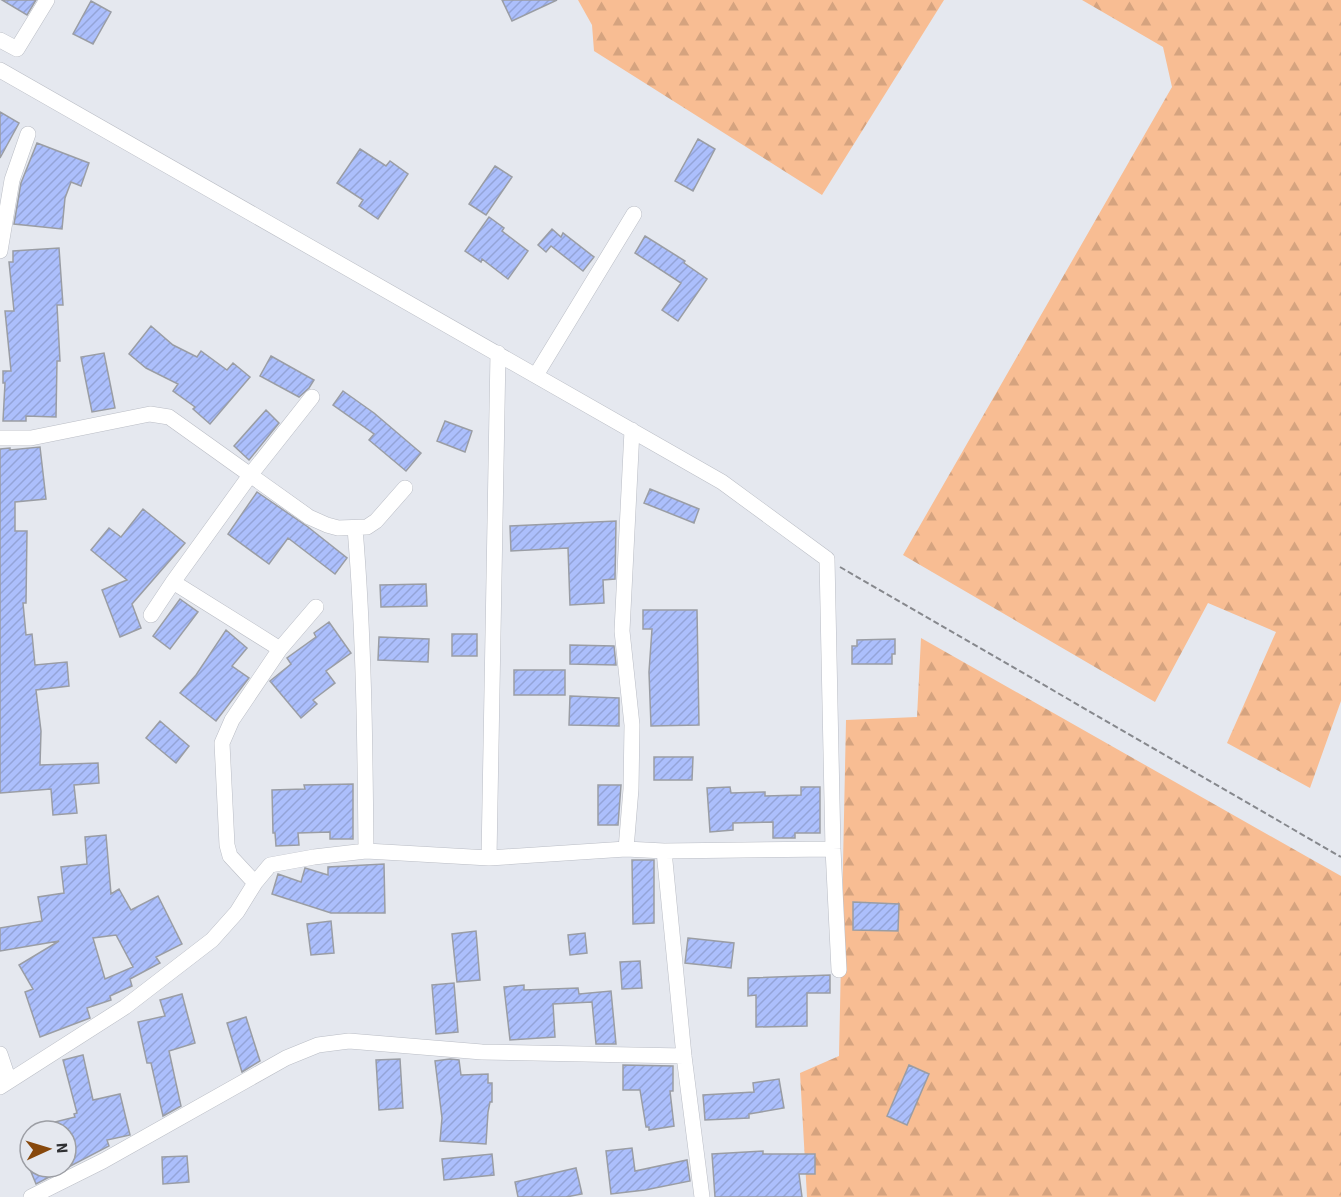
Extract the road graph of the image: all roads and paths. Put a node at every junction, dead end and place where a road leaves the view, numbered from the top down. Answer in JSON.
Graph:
{"nodes":[{"id":1,"x":47,"y":0,"type":"edge"},
{"id":2,"x":0,"y":40,"type":"edge"},
{"id":3,"x":0,"y":70,"type":"edge"},
{"id":4,"x":28,"y":134,"type":"dead end"},
{"id":5,"x":634,"y":214,"type":"dead end"},
{"id":6,"x":0,"y":251,"type":"edge"},
{"id":7,"x":498,"y":353,"type":"junction"},
{"id":8,"x":536,"y":375,"type":"junction"},
{"id":9,"x":312,"y":397,"type":"dead end"},
{"id":10,"x":632,"y":430,"type":"junction"},
{"id":11,"x":0,"y":438,"type":"edge"},
{"id":12,"x":251,"y":474,"type":"junction"},
{"id":13,"x":405,"y":488,"type":"dead end"},
{"id":14,"x":355,"y":528,"type":"junction"},
{"id":15,"x":827,"y":559,"type":"junction"},
{"id":16,"x":173,"y":582,"type":"junction"},
{"id":17,"x":316,"y":607,"type":"dead end"},
{"id":18,"x":151,"y":615,"type":"dead end"},
{"id":19,"x":280,"y":649,"type":"junction"},
{"id":20,"x":626,"y":849,"type":"junction"},
{"id":21,"x":833,"y":849,"type":"junction"},
{"id":22,"x":366,"y":851,"type":"junction"},
{"id":23,"x":664,"y":851,"type":"junction"},
{"id":24,"x":1341,"y":857,"type":"edge"},
{"id":25,"x":489,"y":858,"type":"junction"},
{"id":26,"x":255,"y":883,"type":"junction"},
{"id":27,"x":839,"y":970,"type":"dead end"},
{"id":28,"x":0,"y":1054,"type":"edge"},
{"id":29,"x":684,"y":1056,"type":"junction"},
{"id":30,"x":5,"y":1084,"type":"edge"},
{"id":31,"x":31,"y":1197,"type":"edge"},
{"id":32,"x":702,"y":1197,"type":"edge"}],
"edges":[{"from":1,"to":2,"type":"street"},
{"from":3,"to":7,"type":"street"},
{"from":4,"to":6,"type":"street"},
{"from":5,"to":8,"type":"street"},
{"from":7,"to":8,"type":"street"},
{"from":7,"to":25,"type":"street"},
{"from":8,"to":10,"type":"street"},
{"from":9,"to":12,"type":"street"},
{"from":10,"to":15,"type":"street"},
{"from":10,"to":20,"type":"street"},
{"from":11,"to":12,"type":"street"},
{"from":12,"to":14,"type":"street"},
{"from":12,"to":16,"type":"street"},
{"from":13,"to":14,"type":"street"},
{"from":14,"to":22,"type":"street"},
{"from":15,"to":21,"type":"street"},
{"from":15,"to":24,"type":"path"},
{"from":16,"to":18,"type":"street"},
{"from":16,"to":19,"type":"street"},
{"from":17,"to":19,"type":"street"},
{"from":19,"to":26,"type":"street"},
{"from":20,"to":23,"type":"street"},
{"from":20,"to":25,"type":"street"},
{"from":21,"to":23,"type":"street"},
{"from":21,"to":27,"type":"street"},
{"from":22,"to":25,"type":"street"},
{"from":22,"to":26,"type":"street"},
{"from":23,"to":29,"type":"street"},
{"from":26,"to":30,"type":"street"},
{"from":28,"to":30,"type":"street"},
{"from":29,"to":31,"type":"street"},
{"from":29,"to":32,"type":"street"}]}
